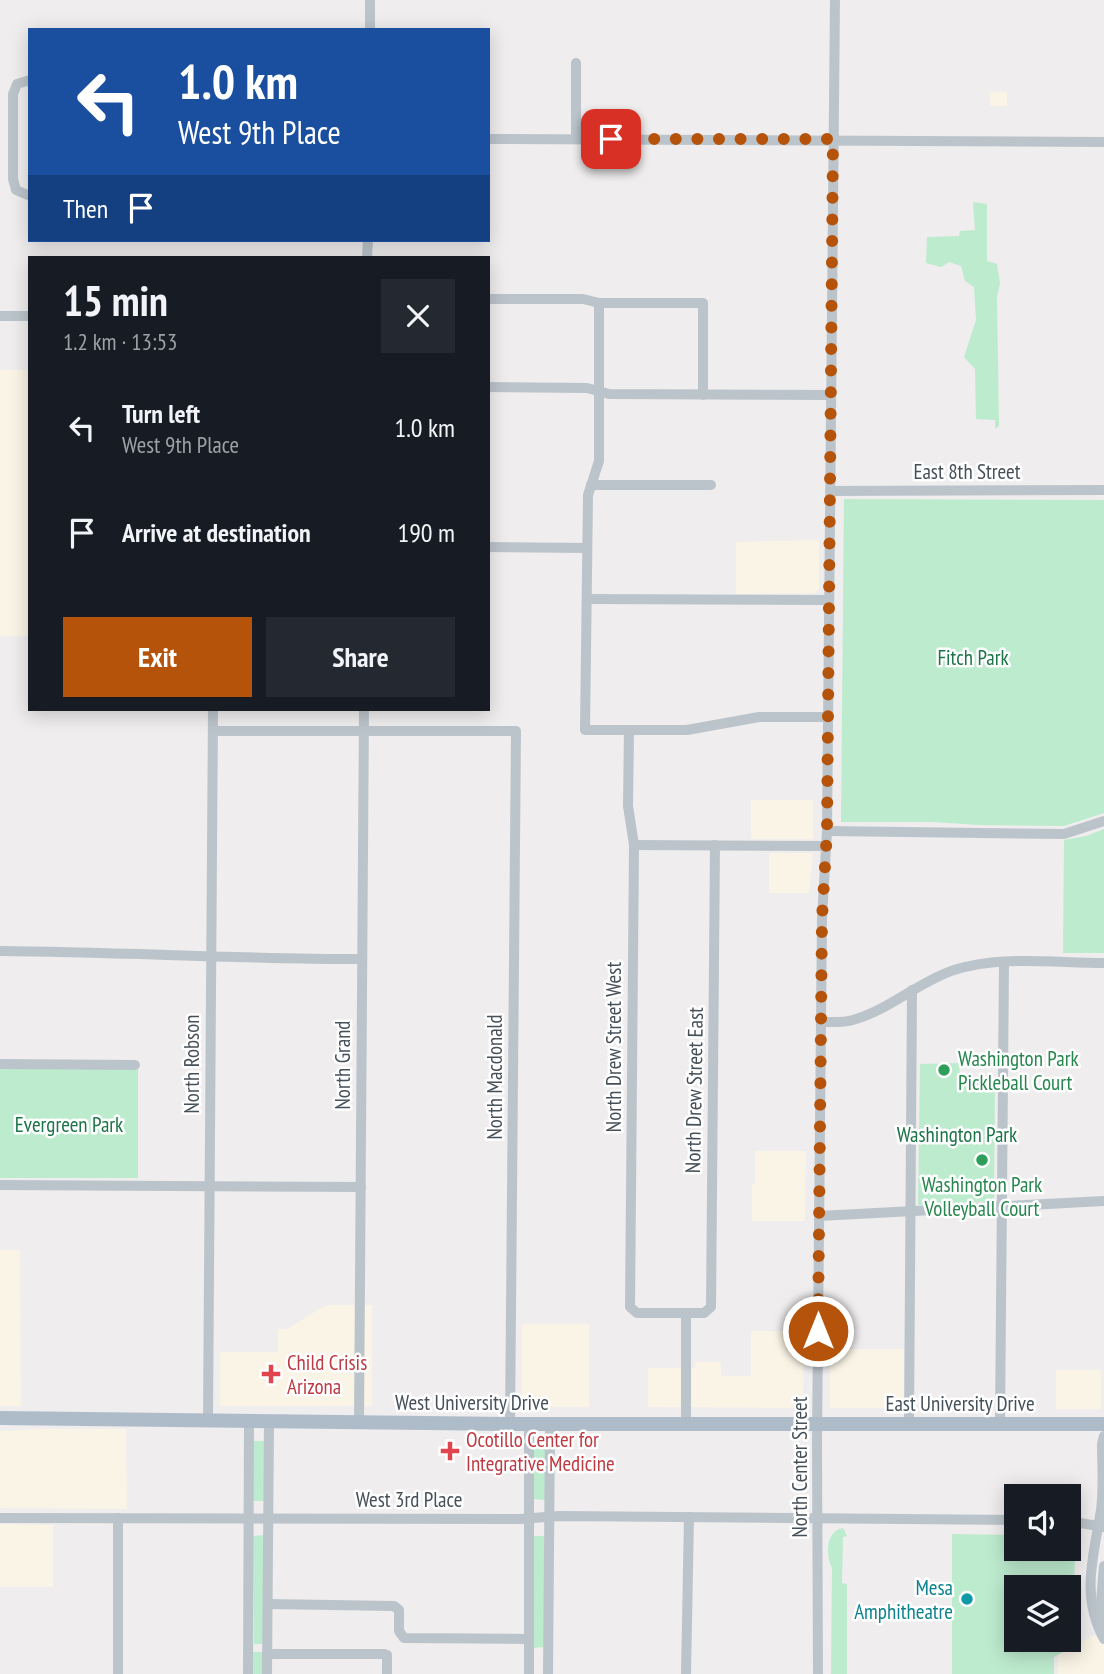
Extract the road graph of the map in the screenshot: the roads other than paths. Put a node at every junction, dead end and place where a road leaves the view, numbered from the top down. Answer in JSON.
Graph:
{"nodes":[{"id":1,"x":370,"y":0,"type":"edge"},
{"id":2,"x":835,"y":0,"type":"edge"},
{"id":3,"x":370,"y":28,"type":"edge"},
{"id":4,"x":576,"y":63,"type":"dead end"},
{"id":5,"x":28,"y":81,"type":"edge"},
{"id":6,"x":0,"y":138,"type":"edge"},
{"id":7,"x":13,"y":138,"type":"junction"},
{"id":8,"x":490,"y":139,"type":"edge"},
{"id":9,"x":576,"y":139,"type":"junction"},
{"id":10,"x":833,"y":139,"type":"junction"},
{"id":11,"x":1104,"y":142,"type":"edge"},
{"id":12,"x":28,"y":195,"type":"edge"},
{"id":13,"x":490,"y":299,"type":"edge"},
{"id":14,"x":599,"y":303,"type":"junction"},
{"id":15,"x":0,"y":316,"type":"edge"},
{"id":16,"x":28,"y":316,"type":"edge"},
{"id":17,"x":490,"y":387,"type":"edge"},
{"id":18,"x":599,"y":390,"type":"junction"},
{"id":19,"x":703,"y":395,"type":"junction"},
{"id":20,"x":831,"y":395,"type":"junction"},
{"id":21,"x":592,"y":485,"type":"junction"},
{"id":22,"x":711,"y":485,"type":"dead end"},
{"id":23,"x":1104,"y":490,"type":"edge"},
{"id":24,"x":830,"y":491,"type":"junction"},
{"id":25,"x":490,"y":547,"type":"edge"},
{"id":26,"x":587,"y":548,"type":"junction"},
{"id":27,"x":587,"y":599,"type":"junction"},
{"id":28,"x":829,"y":600,"type":"junction"},
{"id":29,"x":213,"y":711,"type":"edge"},
{"id":30,"x":364,"y":711,"type":"edge"},
{"id":31,"x":828,"y":717,"type":"junction"},
{"id":32,"x":629,"y":730,"type":"junction"},
{"id":33,"x":213,"y":731,"type":"junction"},
{"id":34,"x":364,"y":731,"type":"junction"},
{"id":35,"x":1104,"y":821,"type":"edge"},
{"id":36,"x":827,"y":831,"type":"junction"},
{"id":37,"x":634,"y":845,"type":"junction"},
{"id":38,"x":715,"y":845,"type":"junction"},
{"id":39,"x":827,"y":846,"type":"junction"},
{"id":40,"x":0,"y":951,"type":"edge"},
{"id":41,"x":211,"y":957,"type":"junction"},
{"id":42,"x":362,"y":958,"type":"junction"},
{"id":43,"x":1004,"y":962,"type":"junction"},
{"id":44,"x":1104,"y":963,"type":"edge"},
{"id":45,"x":912,"y":990,"type":"junction"},
{"id":46,"x":821,"y":1022,"type":"junction"},
{"id":47,"x":0,"y":1064,"type":"edge"},
{"id":48,"x":135,"y":1065,"type":"dead end"},
{"id":49,"x":0,"y":1185,"type":"edge"},
{"id":50,"x":209,"y":1186,"type":"junction"},
{"id":51,"x":361,"y":1187,"type":"junction"},
{"id":52,"x":1104,"y":1201,"type":"edge"},
{"id":53,"x":1002,"y":1207,"type":"junction"},
{"id":54,"x":911,"y":1212,"type":"junction"},
{"id":55,"x":818,"y":1216,"type":"junction"},
{"id":56,"x":686,"y":1313,"type":"junction"},
{"id":57,"x":0,"y":1418,"type":"edge"},
{"id":58,"x":208,"y":1419,"type":"junction"},
{"id":59,"x":248,"y":1421,"type":"junction"},
{"id":60,"x":269,"y":1422,"type":"junction"},
{"id":61,"x":359,"y":1422,"type":"junction"},
{"id":62,"x":510,"y":1423,"type":"junction"},
{"id":63,"x":686,"y":1423,"type":"junction"},
{"id":64,"x":529,"y":1424,"type":"junction"},
{"id":65,"x":550,"y":1424,"type":"junction"},
{"id":66,"x":817,"y":1424,"type":"junction"},
{"id":67,"x":909,"y":1424,"type":"junction"},
{"id":68,"x":1000,"y":1424,"type":"junction"},
{"id":69,"x":1104,"y":1424,"type":"edge"},
{"id":70,"x":1104,"y":1436,"type":"edge"},
{"id":71,"x":249,"y":1517,"type":"junction"},
{"id":72,"x":269,"y":1517,"type":"junction"},
{"id":73,"x":548,"y":1517,"type":"junction"},
{"id":74,"x":689,"y":1517,"type":"junction"},
{"id":75,"x":0,"y":1518,"type":"edge"},
{"id":76,"x":118,"y":1518,"type":"junction"},
{"id":77,"x":530,"y":1518,"type":"junction"},
{"id":78,"x":818,"y":1520,"type":"junction"},
{"id":79,"x":1004,"y":1520,"type":"edge"},
{"id":80,"x":1081,"y":1523,"type":"edge"},
{"id":81,"x":1101,"y":1526,"type":"edge"},
{"id":82,"x":1104,"y":1566,"type":"edge"},
{"id":83,"x":268,"y":1604,"type":"junction"},
{"id":84,"x":1102,"y":1634,"type":"edge"},
{"id":85,"x":529,"y":1639,"type":"junction"},
{"id":86,"x":267,"y":1654,"type":"junction"},
{"id":87,"x":529,"y":1659,"type":"junction"},
{"id":88,"x":548,"y":1660,"type":"junction"},
{"id":89,"x":118,"y":1674,"type":"edge"},
{"id":90,"x":248,"y":1674,"type":"edge"},
{"id":91,"x":267,"y":1674,"type":"edge"},
{"id":92,"x":387,"y":1674,"type":"edge"},
{"id":93,"x":529,"y":1674,"type":"edge"},
{"id":94,"x":548,"y":1674,"type":"edge"},
{"id":95,"x":686,"y":1674,"type":"edge"},
{"id":96,"x":818,"y":1674,"type":"edge"}],
"edges":[{"from":1,"to":3,"type":"street"},
{"from":2,"to":10,"type":"street","name":"North Center Street"},
{"from":4,"to":9,"type":"street"},
{"from":5,"to":7,"type":"street"},
{"from":6,"to":7,"type":"street"},
{"from":7,"to":12,"type":"street"},
{"from":8,"to":9,"type":"street"},
{"from":9,"to":10,"type":"street"},
{"from":10,"to":11,"type":"street"},
{"from":10,"to":20,"type":"street","name":"North Center Street"},
{"from":13,"to":14,"type":"street"},
{"from":14,"to":18,"type":"street"},
{"from":14,"to":19,"type":"street"},
{"from":15,"to":16,"type":"street"},
{"from":17,"to":18,"type":"street"},
{"from":18,"to":19,"type":"street"},
{"from":18,"to":21,"type":"street"},
{"from":19,"to":20,"type":"street"},
{"from":20,"to":24,"type":"street","name":"North Center Street"},
{"from":21,"to":22,"type":"street"},
{"from":21,"to":26,"type":"street"},
{"from":23,"to":24,"type":"street","name":"East 8th Street"},
{"from":24,"to":28,"type":"street","name":"North Center Street"},
{"from":25,"to":26,"type":"street"},
{"from":26,"to":27,"type":"street"},
{"from":27,"to":28,"type":"street"},
{"from":27,"to":32,"type":"street"},
{"from":28,"to":31,"type":"street","name":"North Center Street"},
{"from":29,"to":33,"type":"street","name":"North Robson"},
{"from":30,"to":34,"type":"street","name":"North Grand"},
{"from":31,"to":32,"type":"street"},
{"from":31,"to":36,"type":"street","name":"North Center Street"},
{"from":32,"to":37,"type":"street","name":"North Drew Street West"},
{"from":33,"to":34,"type":"street"},
{"from":33,"to":41,"type":"street","name":"North Robson"},
{"from":34,"to":42,"type":"street","name":"North Grand"},
{"from":34,"to":62,"type":"street","name":"North Macdonald"},
{"from":35,"to":36,"type":"street"},
{"from":36,"to":39,"type":"street","name":"North Center Street"},
{"from":37,"to":38,"type":"street"},
{"from":37,"to":56,"type":"street","name":"North Drew Street West"},
{"from":38,"to":39,"type":"street"},
{"from":38,"to":56,"type":"street","name":"North Drew Street East"},
{"from":39,"to":46,"type":"street","name":"North Center Street"},
{"from":40,"to":41,"type":"street"},
{"from":41,"to":42,"type":"street"},
{"from":41,"to":50,"type":"street","name":"North Robson"},
{"from":42,"to":51,"type":"street","name":"North Grand"},
{"from":43,"to":44,"type":"street"},
{"from":43,"to":45,"type":"street"},
{"from":43,"to":53,"type":"street"},
{"from":45,"to":46,"type":"street"},
{"from":45,"to":54,"type":"street"},
{"from":46,"to":55,"type":"street","name":"North Center Street"},
{"from":47,"to":48,"type":"street"},
{"from":49,"to":50,"type":"street"},
{"from":50,"to":51,"type":"street"},
{"from":50,"to":58,"type":"street","name":"North Robson"},
{"from":51,"to":61,"type":"street","name":"North Grand"},
{"from":52,"to":53,"type":"street"},
{"from":53,"to":54,"type":"street"},
{"from":53,"to":68,"type":"street"},
{"from":54,"to":55,"type":"street"},
{"from":54,"to":67,"type":"street"},
{"from":55,"to":66,"type":"street","name":"North Center Street"},
{"from":56,"to":63,"type":"street"},
{"from":57,"to":58,"type":"main road","name":"West University Drive"},
{"from":58,"to":59,"type":"main road","name":"West University Drive"},
{"from":59,"to":60,"type":"main road","name":"West University Drive"},
{"from":59,"to":71,"type":"street"},
{"from":60,"to":61,"type":"main road","name":"West University Drive"},
{"from":60,"to":72,"type":"street"},
{"from":61,"to":62,"type":"main road","name":"West University Drive"},
{"from":62,"to":64,"type":"main road","name":"West University Drive"},
{"from":63,"to":65,"type":"main road","name":"West University Drive"},
{"from":63,"to":66,"type":"main road","name":"West University Drive"},
{"from":64,"to":65,"type":"main road","name":"West University Drive"},
{"from":64,"to":77,"type":"street"},
{"from":65,"to":73,"type":"street"},
{"from":66,"to":67,"type":"main road","name":"East University Drive"},
{"from":66,"to":78,"type":"street","name":"North Center Street"},
{"from":67,"to":68,"type":"main road","name":"East University Drive"},
{"from":68,"to":69,"type":"main road","name":"East University Drive"},
{"from":70,"to":81,"type":"street"},
{"from":71,"to":72,"type":"street","name":"West 3rd Place"},
{"from":71,"to":76,"type":"street","name":"West 3rd Place"},
{"from":71,"to":90,"type":"street"},
{"from":72,"to":77,"type":"street","name":"West 3rd Place"},
{"from":72,"to":83,"type":"street"},
{"from":73,"to":74,"type":"street","name":"West 3rd Place"},
{"from":73,"to":77,"type":"street","name":"West 3rd Place"},
{"from":73,"to":88,"type":"street"},
{"from":74,"to":78,"type":"street","name":"West 3rd Place"},
{"from":74,"to":95,"type":"street"},
{"from":75,"to":76,"type":"street","name":"West 3rd Place"},
{"from":76,"to":89,"type":"street"},
{"from":77,"to":85,"type":"street"},
{"from":78,"to":79,"type":"street","name":"West 3rd Place"},
{"from":78,"to":96,"type":"street","name":"North Center Street"},
{"from":80,"to":81,"type":"street"},
{"from":81,"to":84,"type":"street"},
{"from":82,"to":84,"type":"street"},
{"from":83,"to":85,"type":"street"},
{"from":83,"to":86,"type":"street"},
{"from":85,"to":87,"type":"street"},
{"from":86,"to":91,"type":"street"},
{"from":86,"to":92,"type":"street"},
{"from":87,"to":88,"type":"street"},
{"from":87,"to":93,"type":"street"},
{"from":88,"to":94,"type":"street"}]}
